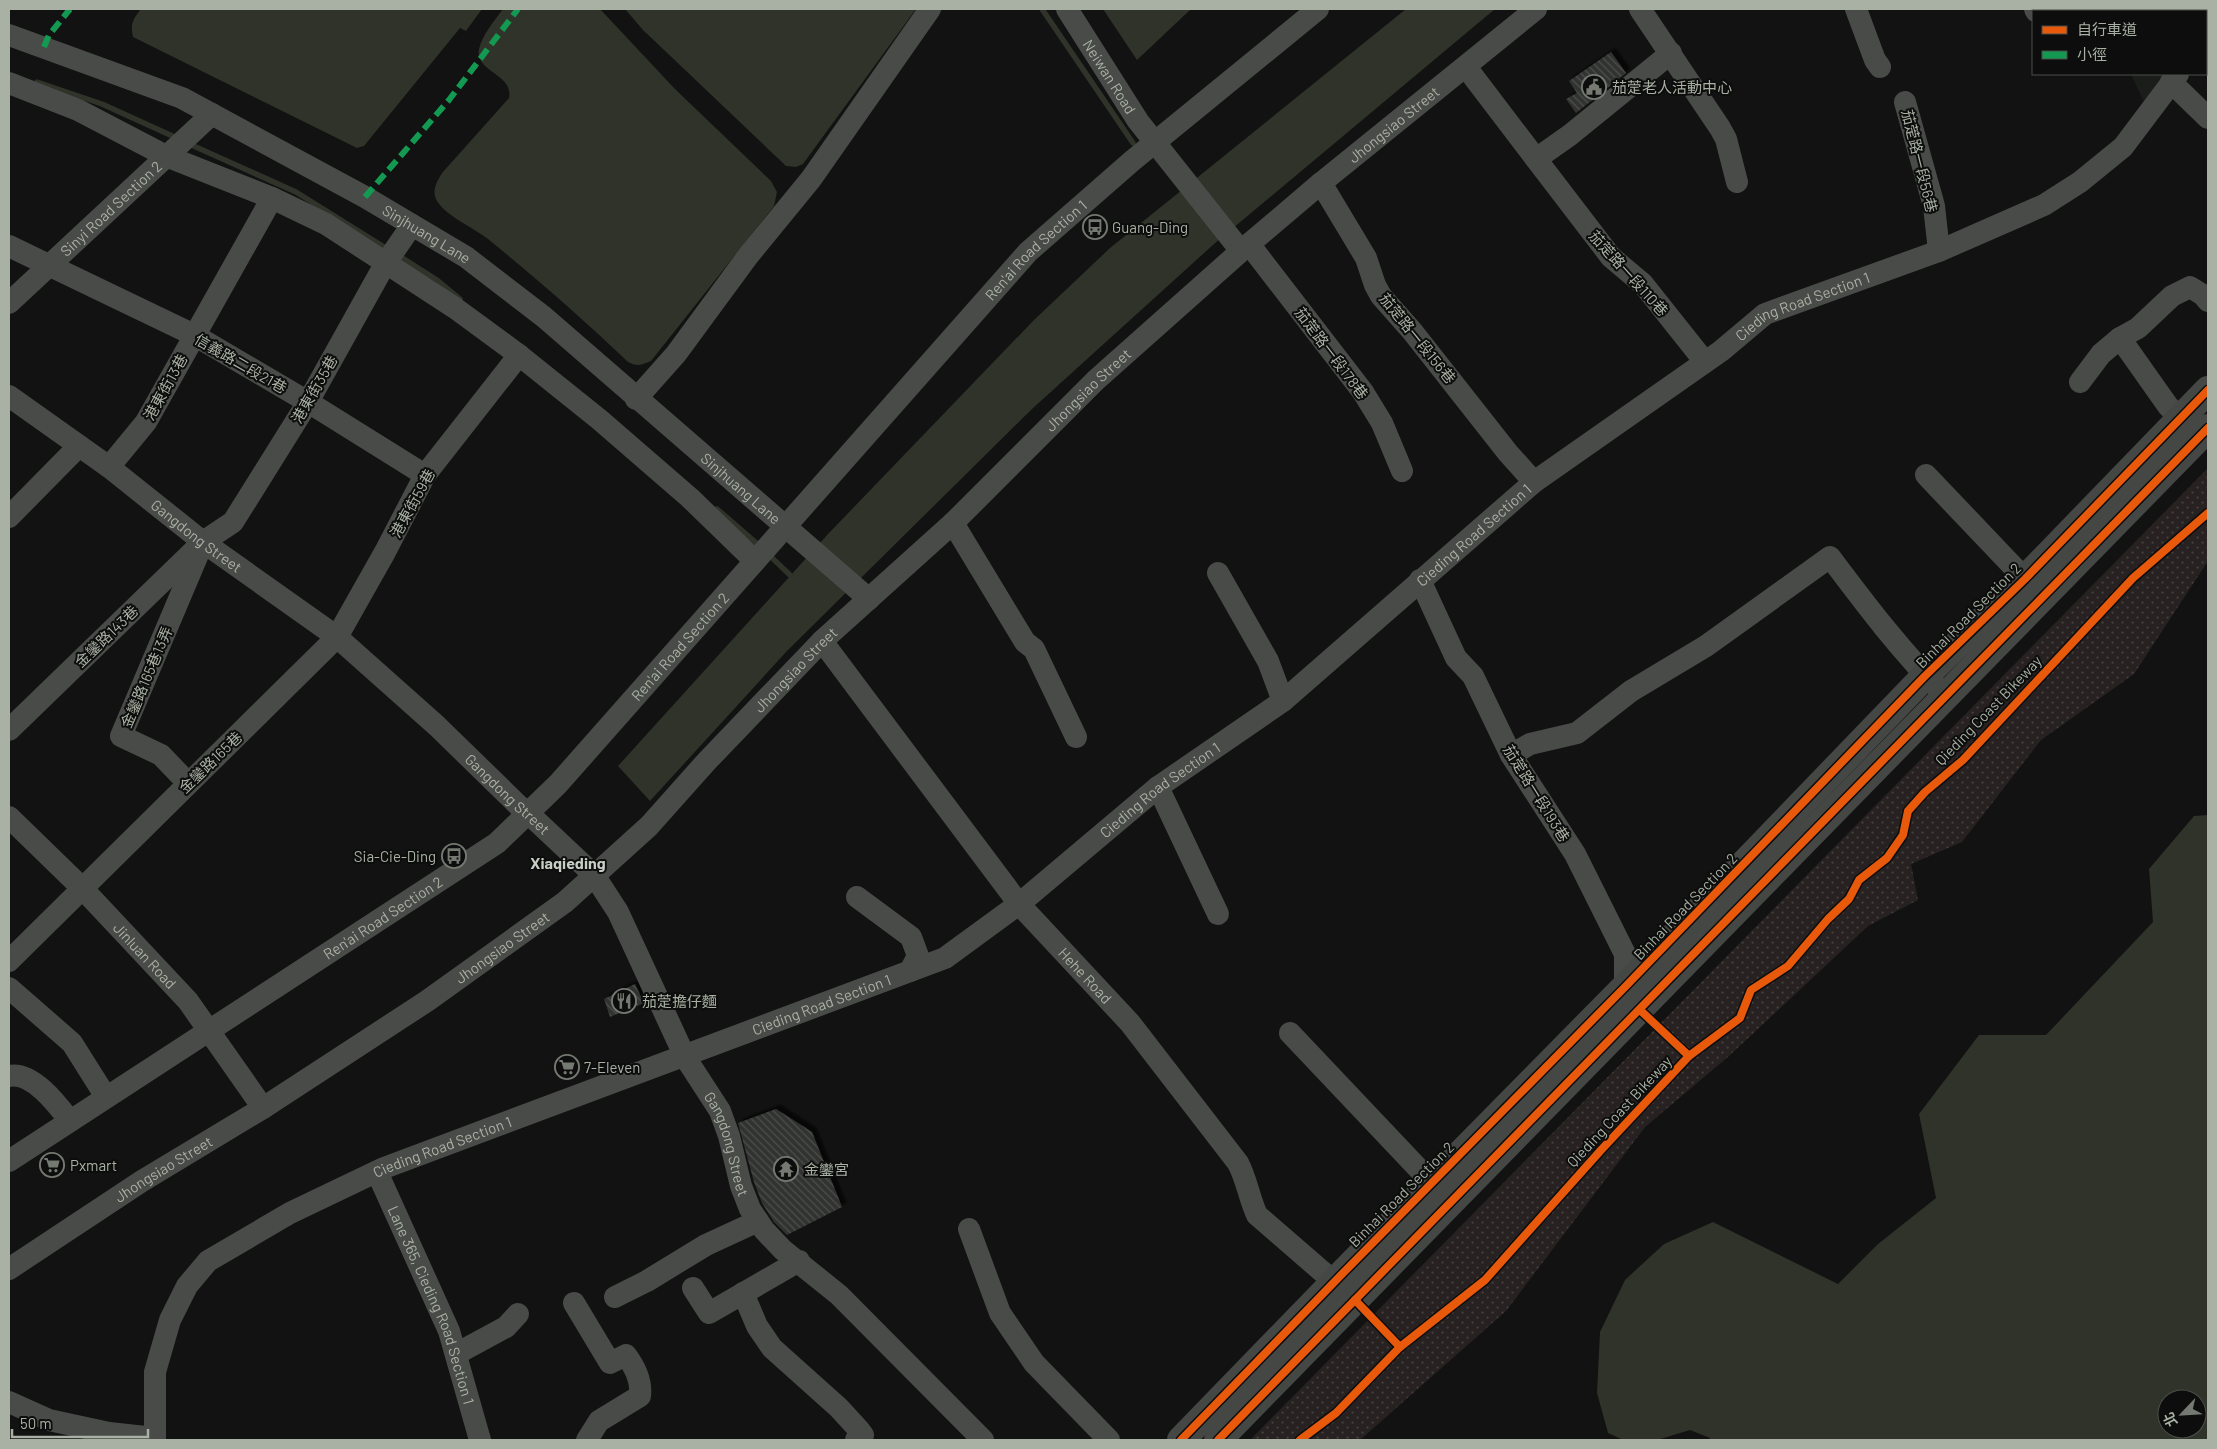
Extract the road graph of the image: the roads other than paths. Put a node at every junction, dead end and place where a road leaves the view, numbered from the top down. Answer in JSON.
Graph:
{"nodes":[{"id":1,"x":930,"y":9,"type":"edge"},
{"id":2,"x":1067,"y":9,"type":"edge"},
{"id":3,"x":1318,"y":9,"type":"edge"},
{"id":4,"x":1536,"y":9,"type":"edge"},
{"id":5,"x":1640,"y":9,"type":"edge"},
{"id":6,"x":1856,"y":9,"type":"edge"},
{"id":7,"x":9,"y":35,"type":"edge"},
{"id":8,"x":1670,"y":53,"type":"junction"},
{"id":9,"x":1466,"y":67,"type":"junction"},
{"id":10,"x":1880,"y":67,"type":"dead end"},
{"id":11,"x":2174,"y":78,"type":"edge"},
{"id":12,"x":9,"y":83,"type":"edge"},
{"id":13,"x":1905,"y":102,"type":"dead end"},
{"id":14,"x":212,"y":114,"type":"junction"},
{"id":15,"x":2208,"y":118,"type":"edge"},
{"id":16,"x":1155,"y":143,"type":"junction"},
{"id":17,"x":166,"y":156,"type":"junction"},
{"id":18,"x":1536,"y":159,"type":"junction"},
{"id":19,"x":1737,"y":182,"type":"dead end"},
{"id":20,"x":1186,"y":183,"type":"joint"},
{"id":21,"x":1321,"y":183,"type":"junction"},
{"id":22,"x":272,"y":198,"type":"junction"},
{"id":23,"x":412,"y":225,"type":"junction"},
{"id":24,"x":1241,"y":244,"type":"junction"},
{"id":25,"x":9,"y":246,"type":"edge"},
{"id":26,"x":1939,"y":251,"type":"junction"},
{"id":27,"x":385,"y":264,"type":"junction"},
{"id":28,"x":49,"y":267,"type":"junction"},
{"id":29,"x":2208,"y":301,"type":"edge"},
{"id":30,"x":9,"y":303,"type":"edge"},
{"id":31,"x":194,"y":335,"type":"junction"},
{"id":32,"x":2120,"y":338,"type":"junction"},
{"id":33,"x":519,"y":355,"type":"junction"},
{"id":34,"x":1705,"y":362,"type":"junction"},
{"id":35,"x":2080,"y":382,"type":"dead end"},
{"id":36,"x":2208,"y":390,"type":"edge"},
{"id":37,"x":9,"y":396,"type":"edge"},
{"id":38,"x":636,"y":399,"type":"junction"},
{"id":39,"x":308,"y":402,"type":"junction"},
{"id":40,"x":2180,"y":418,"type":"junction"},
{"id":41,"x":2208,"y":428,"type":"edge"},
{"id":42,"x":79,"y":446,"type":"junction"},
{"id":43,"x":109,"y":467,"type":"junction"},
{"id":44,"x":2132,"y":468,"type":"junction"},
{"id":45,"x":1402,"y":471,"type":"dead end"},
{"id":46,"x":425,"y":475,"type":"junction"},
{"id":47,"x":1926,"y":476,"type":"dead end"},
{"id":48,"x":1534,"y":482,"type":"junction"},
{"id":49,"x":2151,"y":488,"type":"junction"},
{"id":50,"x":9,"y":517,"type":"edge"},
{"id":51,"x":953,"y":523,"type":"junction"},
{"id":52,"x":203,"y":542,"type":"junction"},
{"id":53,"x":769,"y":545,"type":"junction"},
{"id":54,"x":1218,"y":573,"type":"dead end"},
{"id":55,"x":2025,"y":578,"type":"junction"},
{"id":56,"x":1420,"y":580,"type":"junction"},
{"id":57,"x":863,"y":593,"type":"junction"},
{"id":58,"x":337,"y":637,"type":"junction"},
{"id":59,"x":822,"y":641,"type":"junction"},
{"id":60,"x":1925,"y":676,"type":"junction"},
{"id":61,"x":1946,"y":696,"type":"junction"},
{"id":62,"x":1283,"y":701,"type":"junction"},
{"id":63,"x":9,"y":730,"type":"edge"},
{"id":64,"x":1076,"y":737,"type":"dead end"},
{"id":65,"x":1511,"y":755,"type":"junction"},
{"id":66,"x":188,"y":783,"type":"junction"},
{"id":67,"x":1158,"y":787,"type":"junction"},
{"id":68,"x":528,"y":813,"type":"junction"},
{"id":69,"x":9,"y":817,"type":"edge"},
{"id":70,"x":594,"y":875,"type":"junction"},
{"id":71,"x":82,"y":888,"type":"junction"},
{"id":72,"x":857,"y":898,"type":"dead end"},
{"id":73,"x":1018,"y":904,"type":"junction"},
{"id":74,"x":1218,"y":914,"type":"dead end"},
{"id":75,"x":9,"y":961,"type":"edge"},
{"id":76,"x":910,"y":971,"type":"junction"},
{"id":77,"x":1625,"y":987,"type":"junction"},
{"id":78,"x":9,"y":988,"type":"edge"},
{"id":79,"x":1644,"y":1007,"type":"junction"},
{"id":80,"x":209,"y":1031,"type":"junction"},
{"id":81,"x":1290,"y":1032,"type":"dead end"},
{"id":82,"x":685,"y":1057,"type":"junction"},
{"id":83,"x":9,"y":1076,"type":"edge"},
{"id":84,"x":106,"y":1097,"type":"junction"},
{"id":85,"x":263,"y":1108,"type":"junction"},
{"id":86,"x":70,"y":1121,"type":"junction"},
{"id":87,"x":9,"y":1161,"type":"edge"},
{"id":88,"x":377,"y":1172,"type":"junction"},
{"id":89,"x":1432,"y":1183,"type":"junction"},
{"id":90,"x":758,"y":1221,"type":"junction"},
{"id":91,"x":969,"y":1229,"type":"dead end"},
{"id":92,"x":799,"y":1262,"type":"junction"},
{"id":93,"x":9,"y":1269,"type":"edge"},
{"id":94,"x":1335,"y":1281,"type":"junction"},
{"id":95,"x":693,"y":1288,"type":"dead end"},
{"id":96,"x":743,"y":1293,"type":"junction"},
{"id":97,"x":615,"y":1297,"type":"dead end"},
{"id":98,"x":1355,"y":1300,"type":"junction"},
{"id":99,"x":574,"y":1303,"type":"dead end"},
{"id":100,"x":518,"y":1314,"type":"dead end"},
{"id":101,"x":456,"y":1354,"type":"junction"},
{"id":102,"x":9,"y":1402,"type":"edge"},
{"id":103,"x":156,"y":1439,"type":"edge"},
{"id":104,"x":480,"y":1440,"type":"edge"},
{"id":105,"x":587,"y":1440,"type":"edge"},
{"id":106,"x":856,"y":1440,"type":"edge"},
{"id":107,"x":982,"y":1440,"type":"edge"},
{"id":108,"x":1109,"y":1440,"type":"edge"},
{"id":109,"x":1181,"y":1440,"type":"edge"},
{"id":110,"x":1218,"y":1440,"type":"edge"}],
"edges":[{"from":1,"to":38,"type":"street"},
{"from":2,"to":16,"type":"street","name":"Neiwan Road"},
{"from":3,"to":16,"type":"street","name":"Ren'ai Road Section 1"},
{"from":4,"to":9,"type":"street","name":"Jhongsiao Street"},
{"from":5,"to":8,"type":"street"},
{"from":6,"to":10,"type":"street"},
{"from":7,"to":14,"type":"street","name":"Sinjhuang Lane"},
{"from":8,"to":18,"type":"street"},
{"from":8,"to":19,"type":"street"},
{"from":9,"to":18,"type":"street","name":"茄萣路一段110巷"},
{"from":9,"to":21,"type":"street","name":"Jhongsiao Street"},
{"from":11,"to":15,"type":"street"},
{"from":11,"to":26,"type":"street","name":"Cieding Road Section 1"},
{"from":12,"to":17,"type":"street"},
{"from":13,"to":26,"type":"street","name":"茄萣路一段56巷"},
{"from":14,"to":17,"type":"street","name":"Sinyi Road Section 2"},
{"from":14,"to":23,"type":"street","name":"Sinjhuang Lane"},
{"from":16,"to":20,"type":"street","name":"Neiwan Road"},
{"from":16,"to":53,"type":"street","name":"Ren'ai Road Section 1"},
{"from":17,"to":22,"type":"street"},
{"from":17,"to":28,"type":"street","name":"Sinyi Road Section 2"},
{"from":18,"to":34,"type":"street","name":"茄萣路一段110巷"},
{"from":20,"to":24,"type":"street","name":"茄萣路一段178巷"},
{"from":21,"to":24,"type":"street","name":"Jhongsiao Street"},
{"from":21,"to":48,"type":"street","name":"茄萣路一段156巷"},
{"from":22,"to":27,"type":"street"},
{"from":22,"to":31,"type":"street","name":"港東街13巷"},
{"from":23,"to":27,"type":"street","name":"港東街35巷"},
{"from":23,"to":38,"type":"street","name":"Sinjhuang Lane"},
{"from":24,"to":45,"type":"street","name":"茄萣路一段178巷"},
{"from":24,"to":51,"type":"street","name":"Jhongsiao Street"},
{"from":25,"to":28,"type":"street","name":"信義路二段21巷"},
{"from":26,"to":34,"type":"street","name":"Cieding Road Section 1"},
{"from":27,"to":33,"type":"street"},
{"from":27,"to":39,"type":"street","name":"港東街35巷"},
{"from":28,"to":30,"type":"street","name":"Sinyi Road Section 2"},
{"from":28,"to":31,"type":"street","name":"信義路二段21巷"},
{"from":29,"to":32,"type":"street"},
{"from":31,"to":39,"type":"street","name":"信義路二段21巷"},
{"from":31,"to":43,"type":"street","name":"港東街13巷"},
{"from":32,"to":35,"type":"street"},
{"from":32,"to":40,"type":"street"},
{"from":33,"to":46,"type":"street","name":"港東街59巷"},
{"from":33,"to":53,"type":"street"},
{"from":34,"to":48,"type":"street","name":"Cieding Road Section 1"},
{"from":36,"to":40,"type":"main road","name":"Binhai Road Section 2"},
{"from":37,"to":42,"type":"street","name":"Gangdong Street"},
{"from":38,"to":53,"type":"street","name":"Sinjhuang Lane"},
{"from":39,"to":46,"type":"street","name":"信義路二段21巷"},
{"from":39,"to":52,"type":"street","name":"港東街35巷"},
{"from":40,"to":44,"type":"main road","name":"Binhai Road Section 2"},
{"from":41,"to":49,"type":"main road"},
{"from":42,"to":43,"type":"street","name":"Gangdong Street"},
{"from":42,"to":50,"type":"street"},
{"from":43,"to":52,"type":"street","name":"Gangdong Street"},
{"from":44,"to":49,"type":"main road"},
{"from":44,"to":55,"type":"main road","name":"Binhai Road Section 2"},
{"from":46,"to":58,"type":"street","name":"港東街59巷"},
{"from":47,"to":55,"type":"street"},
{"from":48,"to":56,"type":"street","name":"Cieding Road Section 1"},
{"from":49,"to":61,"type":"main road"},
{"from":51,"to":57,"type":"street","name":"Jhongsiao Street"},
{"from":51,"to":64,"type":"street"},
{"from":52,"to":58,"type":"street","name":"Gangdong Street"},
{"from":52,"to":63,"type":"street","name":"金鑾路143巷"},
{"from":52,"to":66,"type":"street","name":"金鑾路165巷13弄"},
{"from":53,"to":57,"type":"street"},
{"from":53,"to":68,"type":"street","name":"Ren'ai Road Section 2"},
{"from":54,"to":62,"type":"street"},
{"from":55,"to":60,"type":"main road","name":"Binhai Road Section 2"},
{"from":56,"to":62,"type":"street","name":"Cieding Road Section 1"},
{"from":56,"to":65,"type":"street","name":"茄萣路一段193巷"},
{"from":57,"to":59,"type":"street","name":"Jhongsiao Street"},
{"from":58,"to":66,"type":"street","name":"金鑾路165巷"},
{"from":58,"to":68,"type":"street","name":"Gangdong Street"},
{"from":59,"to":70,"type":"street","name":"Jhongsiao Street"},
{"from":59,"to":73,"type":"street","name":"Hehe Road"},
{"from":60,"to":61,"type":"street"},
{"from":60,"to":65,"type":"street"},
{"from":60,"to":77,"type":"main road","name":"Binhai Road Section 2"},
{"from":61,"to":79,"type":"main road"},
{"from":62,"to":67,"type":"street","name":"Cieding Road Section 1"},
{"from":65,"to":77,"type":"street","name":"茄萣路一段193巷"},
{"from":66,"to":71,"type":"street","name":"金鑾路165巷"},
{"from":67,"to":73,"type":"street","name":"Cieding Road Section 1"},
{"from":67,"to":74,"type":"street"},
{"from":68,"to":70,"type":"street","name":"Gangdong Street"},
{"from":68,"to":80,"type":"street","name":"Ren'ai Road Section 2"},
{"from":69,"to":71,"type":"street","name":"Jinluan Road"},
{"from":70,"to":82,"type":"street","name":"Gangdong Street"},
{"from":70,"to":85,"type":"street","name":"Jhongsiao Street"},
{"from":71,"to":75,"type":"street","name":"金鑾路165巷"},
{"from":71,"to":80,"type":"street","name":"Jinluan Road"},
{"from":72,"to":76,"type":"street"},
{"from":73,"to":76,"type":"street","name":"Cieding Road Section 1"},
{"from":73,"to":94,"type":"street","name":"Hehe Road"},
{"from":76,"to":82,"type":"street","name":"Cieding Road Section 1"},
{"from":77,"to":79,"type":"street"},
{"from":77,"to":89,"type":"main road","name":"Binhai Road Section 2"},
{"from":78,"to":84,"type":"street"},
{"from":79,"to":98,"type":"main road"},
{"from":80,"to":84,"type":"street","name":"Ren'ai Road Section 2"},
{"from":80,"to":85,"type":"street","name":"Jinluan Road"},
{"from":81,"to":89,"type":"street"},
{"from":82,"to":88,"type":"street","name":"Cieding Road Section 1"},
{"from":82,"to":90,"type":"street","name":"Gangdong Street"},
{"from":83,"to":86,"type":"street"},
{"from":84,"to":86,"type":"street","name":"Ren'ai Road Section 2"},
{"from":85,"to":93,"type":"street","name":"Jhongsiao Street"},
{"from":86,"to":87,"type":"street","name":"Ren'ai Road Section 2"},
{"from":88,"to":101,"type":"street","name":"Lane 365, Cieding Road Section 1"},
{"from":88,"to":103,"type":"street","name":"Cieding Road Section 1"},
{"from":89,"to":94,"type":"main road","name":"Binhai Road Section 2"},
{"from":90,"to":92,"type":"street","name":"Gangdong Street"},
{"from":90,"to":97,"type":"street"},
{"from":91,"to":108,"type":"street"},
{"from":92,"to":96,"type":"street"},
{"from":92,"to":107,"type":"street","name":"Gangdong Street"},
{"from":94,"to":98,"type":"street","name":"Hehe Road"},
{"from":94,"to":109,"type":"main road","name":"Binhai Road Section 2"},
{"from":95,"to":96,"type":"street"},
{"from":96,"to":106,"type":"street"},
{"from":98,"to":110,"type":"main road"},
{"from":99,"to":105,"type":"street"},
{"from":100,"to":101,"type":"street"},
{"from":101,"to":104,"type":"street","name":"Lane 365, Cieding Road Section 1"},
{"from":102,"to":103,"type":"street"}]}
